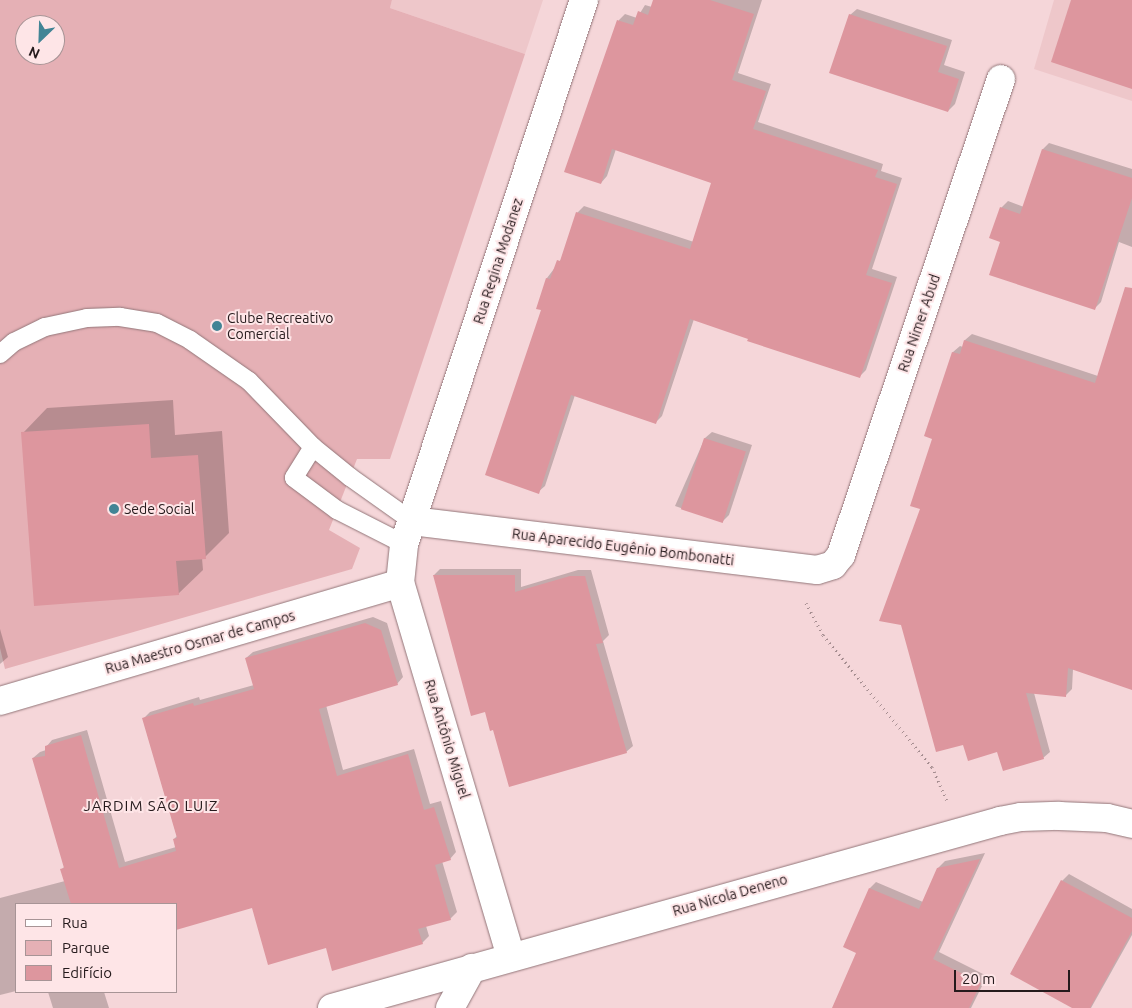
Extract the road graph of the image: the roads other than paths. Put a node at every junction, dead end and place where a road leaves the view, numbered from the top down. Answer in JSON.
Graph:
{"nodes":[{"id":1,"x":584,"y":0,"type":"edge"},
{"id":2,"x":1001,"y":80,"type":"dead end"},
{"id":3,"x":0,"y":354,"type":"edge"},
{"id":4,"x":313,"y":447,"type":"junction"},
{"id":5,"x":408,"y":532,"type":"junction"},
{"id":6,"x":833,"y":565,"type":"joint"},
{"id":7,"x":400,"y":584,"type":"junction"},
{"id":8,"x":0,"y":701,"type":"edge"},
{"id":9,"x":1132,"y":824,"type":"edge"},
{"id":10,"x":511,"y":957,"type":"junction"},
{"id":11,"x":472,"y":968,"type":"junction"},
{"id":12,"x":332,"y":1008,"type":"edge"},
{"id":13,"x":450,"y":1008,"type":"edge"}],
"edges":[{"from":1,"to":5,"type":"street","name":"Rua Regina Modanez"},
{"from":2,"to":6,"type":"street","name":"Rua Nimer Abud"},
{"from":3,"to":4,"type":"lane"},
{"from":4,"to":5,"type":"lane"},
{"from":4,"to":5,"type":"lane"},
{"from":5,"to":6,"type":"street","name":"Rua Aparecido Eugênio Bombonatti"},
{"from":5,"to":7,"type":"street","name":"Rua Antônio Miguel"},
{"from":7,"to":8,"type":"street","name":"Rua Maestro Osmar de Campos"},
{"from":7,"to":10,"type":"street","name":"Rua Antônio Miguel"},
{"from":9,"to":10,"type":"street","name":"Rua Nicola Deneno"},
{"from":10,"to":11,"type":"street","name":"Rua Nicola Deneno"},
{"from":11,"to":12,"type":"street","name":"Rua Nicola Deneno"},
{"from":11,"to":13,"type":"street"}]}
